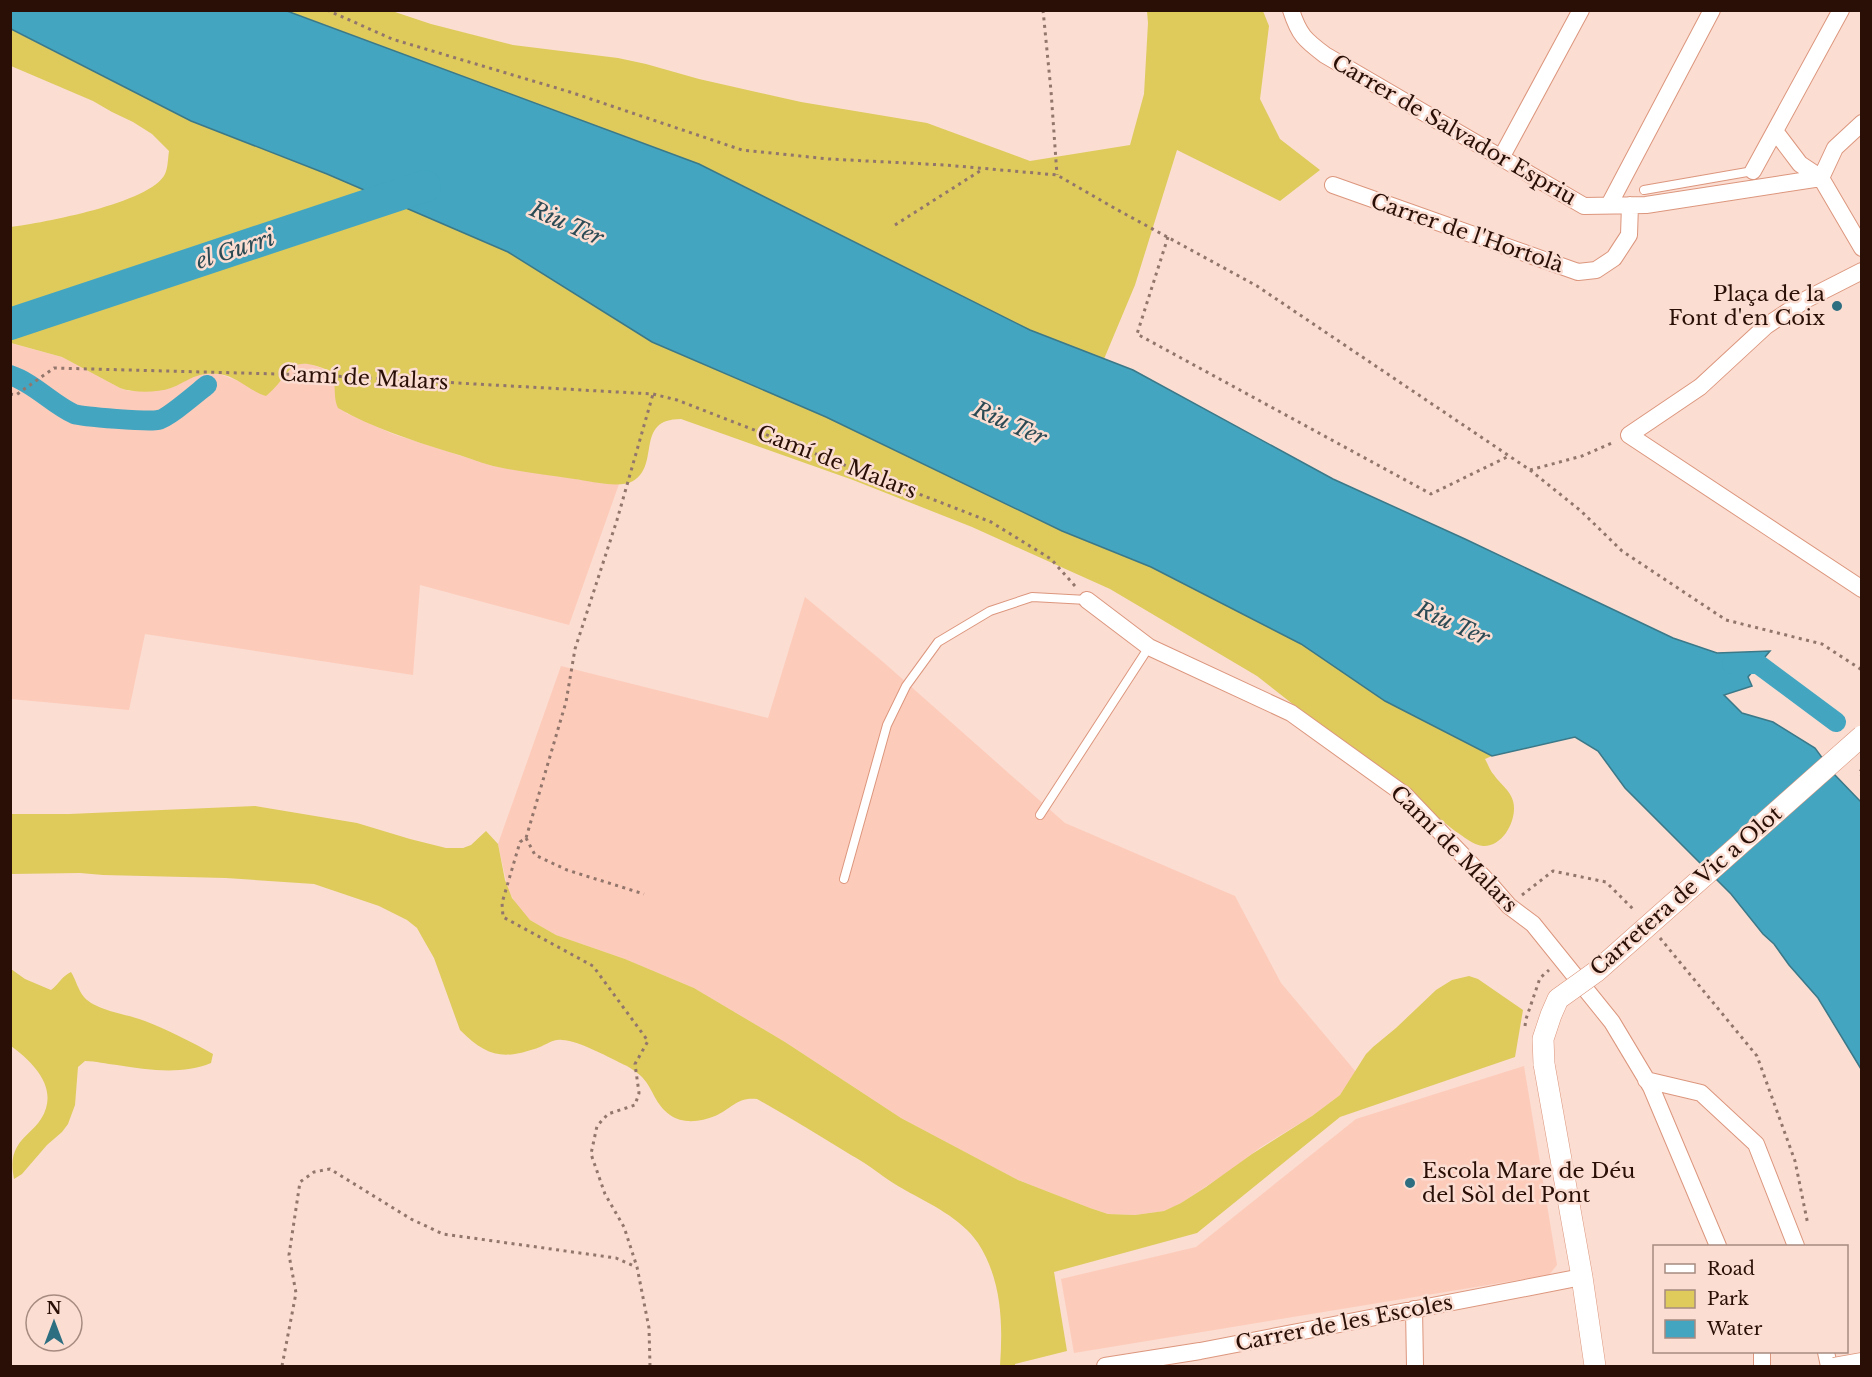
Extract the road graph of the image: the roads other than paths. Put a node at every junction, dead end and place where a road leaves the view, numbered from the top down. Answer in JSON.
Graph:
{"nodes":[{"id":1,"x":1291,"y":10,"type":"edge"},
{"id":2,"x":1581,"y":10,"type":"edge"},
{"id":3,"x":1712,"y":10,"type":"edge"},
{"id":4,"x":1841,"y":10,"type":"edge"},
{"id":5,"x":1862,"y":123,"type":"edge"},
{"id":6,"x":1774,"y":131,"type":"junction"},
{"id":7,"x":1501,"y":158,"type":"junction"},
{"id":8,"x":1753,"y":171,"type":"joint"},
{"id":9,"x":1821,"y":178,"type":"junction"},
{"id":10,"x":1333,"y":185,"type":"dead end"},
{"id":11,"x":1644,"y":190,"type":"dead end"},
{"id":12,"x":1609,"y":205,"type":"junction"},
{"id":13,"x":1630,"y":205,"type":"junction"},
{"id":14,"x":1862,"y":248,"type":"edge"},
{"id":15,"x":1862,"y":271,"type":"edge"},
{"id":16,"x":1862,"y":589,"type":"edge"},
{"id":17,"x":1087,"y":600,"type":"joint"},
{"id":18,"x":1149,"y":647,"type":"junction"},
{"id":19,"x":1862,"y":736,"type":"edge"},
{"id":20,"x":1040,"y":815,"type":"dead end"},
{"id":21,"x":844,"y":879,"type":"dead end"},
{"id":22,"x":1646,"y":1080,"type":"junction"},
{"id":23,"x":1718,"y":1245,"type":"edge"},
{"id":24,"x":1796,"y":1245,"type":"edge"},
{"id":25,"x":1582,"y":1277,"type":"junction"},
{"id":26,"x":1413,"y":1309,"type":"junction"},
{"id":27,"x":1201,"y":1359,"type":"edge"},
{"id":28,"x":1862,"y":1361,"type":"edge"},
{"id":29,"x":1105,"y":1366,"type":"edge"},
{"id":30,"x":1415,"y":1366,"type":"edge"},
{"id":31,"x":1595,"y":1366,"type":"edge"},
{"id":32,"x":1834,"y":1366,"type":"edge"}],
"edges":[{"from":1,"to":7,"type":"street","name":"Carrer de Salvador Espriu"},
{"from":2,"to":7,"type":"street"},
{"from":3,"to":12,"type":"street"},
{"from":4,"to":6,"type":"street"},
{"from":5,"to":9,"type":"street"},
{"from":6,"to":8,"type":"street"},
{"from":6,"to":9,"type":"street"},
{"from":7,"to":12,"type":"street","name":"Carrer de Salvador Espriu"},
{"from":8,"to":11,"type":"lane"},
{"from":9,"to":13,"type":"street","name":"Carrer de Salvador Espriu"},
{"from":9,"to":14,"type":"street"},
{"from":10,"to":13,"type":"street","name":"Carrer de l'Hortolà"},
{"from":12,"to":13,"type":"street","name":"Carrer de Salvador Espriu"},
{"from":15,"to":16,"type":"street"},
{"from":17,"to":18,"type":"street","name":"Camí de Malars"},
{"from":17,"to":21,"type":"lane"},
{"from":18,"to":20,"type":"lane"},
{"from":18,"to":22,"type":"street","name":"Camí de Malars"},
{"from":19,"to":25,"type":"street","name":"Carretera de Vic a Olot","bridge":true},
{"from":22,"to":23,"type":"street","name":"Camí de Malars"},
{"from":22,"to":24,"type":"street"},
{"from":25,"to":26,"type":"street","name":"Carrer de les Escoles"},
{"from":25,"to":31,"type":"street","name":"Carretera de Vic a Olot"},
{"from":26,"to":27,"type":"street","name":"Carrer de les Escoles"},
{"from":26,"to":30,"type":"street"},
{"from":27,"to":29,"type":"street","name":"Carrer de les Escoles"},
{"from":28,"to":32,"type":"street","bridge":true}]}
